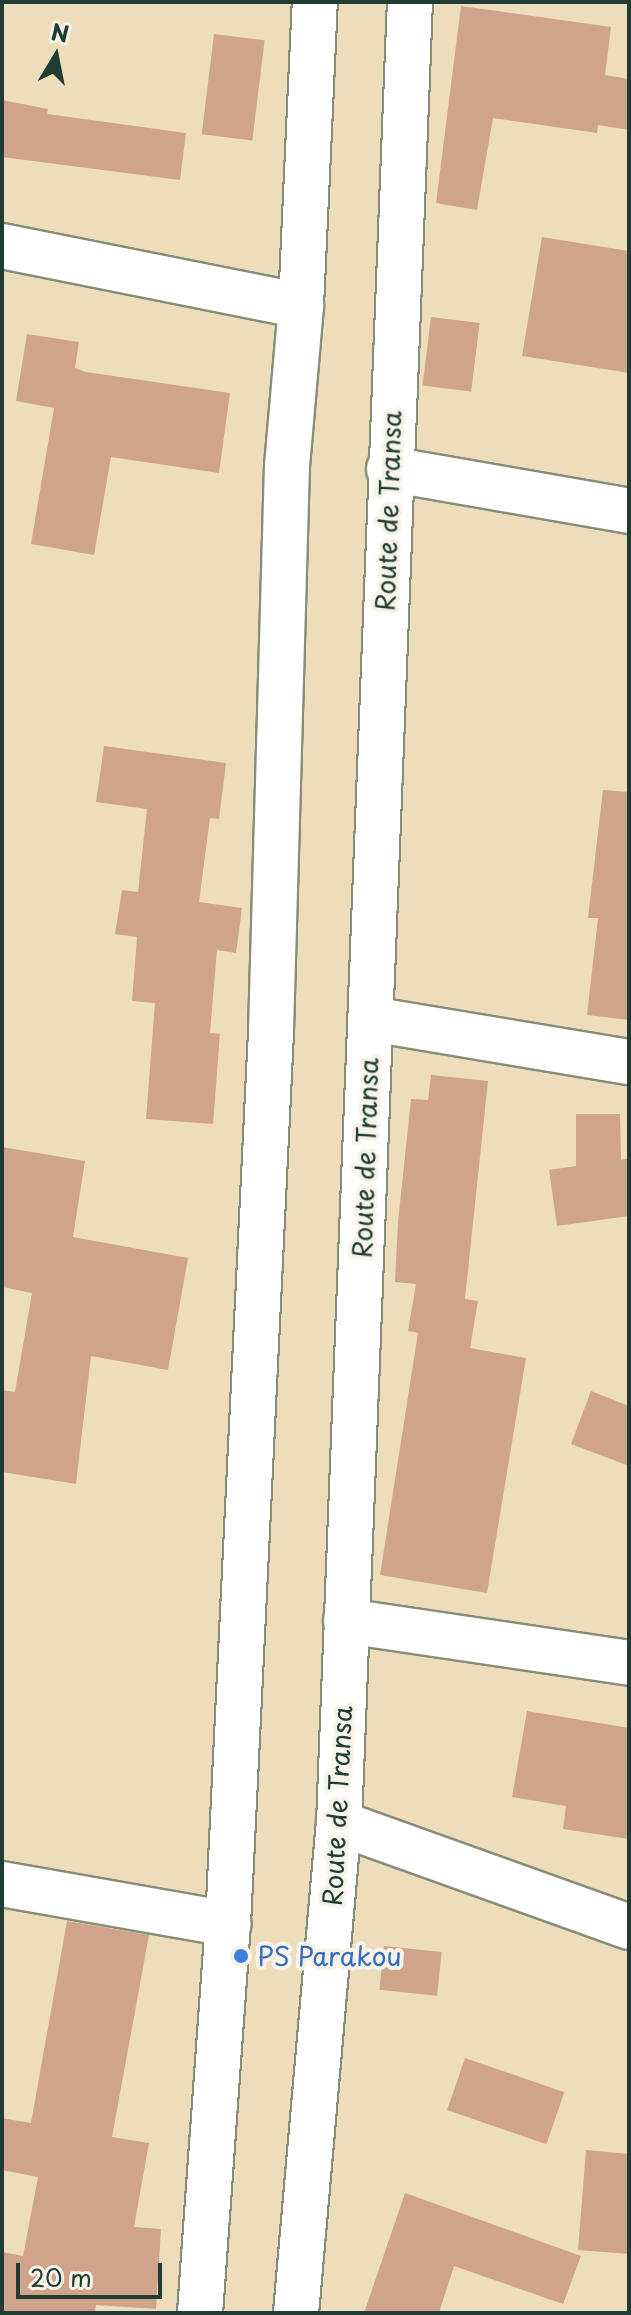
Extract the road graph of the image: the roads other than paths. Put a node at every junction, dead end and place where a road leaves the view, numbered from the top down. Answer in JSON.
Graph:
{"nodes":[{"id":1,"x":315,"y":2,"type":"edge"},
{"id":2,"x":410,"y":2,"type":"edge"},
{"id":3,"x":2,"y":246,"type":"edge"},
{"id":4,"x":301,"y":306,"type":"junction"},
{"id":5,"x":389,"y":469,"type":"junction"},
{"id":6,"x":629,"y":511,"type":"edge"},
{"id":7,"x":371,"y":1019,"type":"junction"},
{"id":8,"x":629,"y":1062,"type":"edge"},
{"id":9,"x":346,"y":1621,"type":"junction"},
{"id":10,"x":629,"y":1663,"type":"edge"},
{"id":11,"x":339,"y":1823,"type":"junction"},
{"id":12,"x":2,"y":1884,"type":"edge"},
{"id":13,"x":228,"y":1924,"type":"junction"},
{"id":14,"x":629,"y":1927,"type":"edge"},
{"id":15,"x":200,"y":2313,"type":"edge"},
{"id":16,"x":296,"y":2313,"type":"edge"}],
"edges":[{"from":1,"to":4,"type":"main road"},
{"from":2,"to":5,"type":"main road","name":"Route de Transa"},
{"from":3,"to":4,"type":"main road"},
{"from":4,"to":13,"type":"main road"},
{"from":5,"to":6,"type":"main road"},
{"from":5,"to":7,"type":"main road","name":"Route de Transa"},
{"from":7,"to":8,"type":"main road"},
{"from":7,"to":9,"type":"main road","name":"Route de Transa"},
{"from":9,"to":10,"type":"main road"},
{"from":9,"to":11,"type":"main road","name":"Route de Transa"},
{"from":11,"to":14,"type":"main road"},
{"from":11,"to":16,"type":"main road","name":"Route de Transa"},
{"from":12,"to":13,"type":"main road"},
{"from":13,"to":15,"type":"main road"}]}
